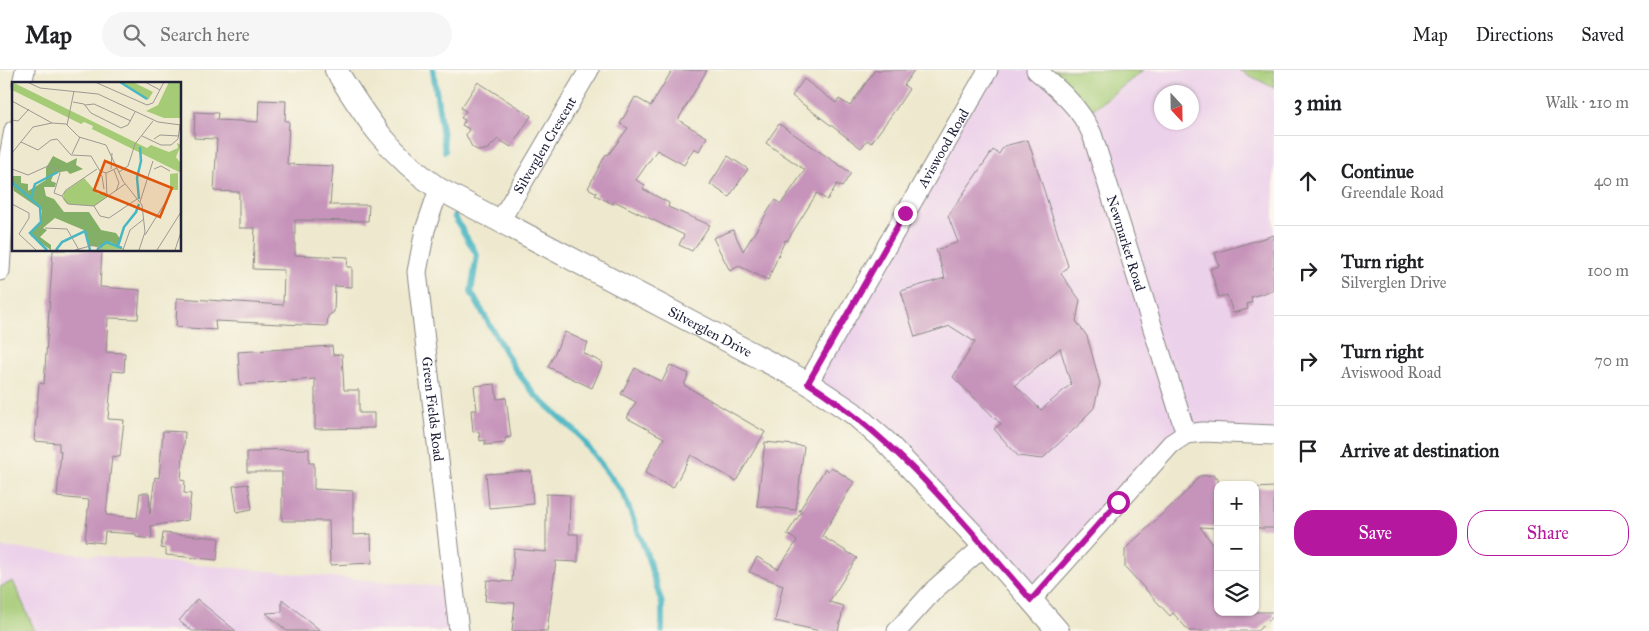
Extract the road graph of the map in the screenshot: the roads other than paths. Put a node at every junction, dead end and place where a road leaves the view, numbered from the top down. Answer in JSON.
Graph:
{"nodes":[{"id":1,"x":336,"y":70,"type":"edge"},
{"id":2,"x":589,"y":70,"type":"edge"},
{"id":3,"x":988,"y":70,"type":"edge"},
{"id":4,"x":1036,"y":70,"type":"edge"},
{"id":5,"x":12,"y":140,"type":"edge"},
{"id":6,"x":439,"y":189,"type":"junction"},
{"id":7,"x":500,"y":221,"type":"junction"},
{"id":8,"x":0,"y":271,"type":"edge"},
{"id":9,"x":808,"y":383,"type":"junction"},
{"id":10,"x":1186,"y":434,"type":"junction"},
{"id":11,"x":1274,"y":435,"type":"edge"},
{"id":12,"x":984,"y":546,"type":"junction"},
{"id":13,"x":1031,"y":600,"type":"junction"},
{"id":14,"x":459,"y":631,"type":"edge"},
{"id":15,"x":898,"y":631,"type":"edge"},
{"id":16,"x":1058,"y":631,"type":"edge"}],
"edges":[{"from":1,"to":6,"type":"street","name":"Silverglen Drive"},
{"from":2,"to":7,"type":"street","name":"Silverglen Crescent"},
{"from":3,"to":9,"type":"street","name":"Aviswood Road"},
{"from":4,"to":10,"type":"street","name":"Newmarket Road"},
{"from":5,"to":8,"type":"street"},
{"from":6,"to":7,"type":"street","name":"Silverglen Drive"},
{"from":6,"to":14,"type":"street","name":"Green Fields Road"},
{"from":7,"to":9,"type":"street","name":"Silverglen Drive"},
{"from":9,"to":12,"type":"street","name":"Silverglen Drive"},
{"from":10,"to":11,"type":"street"},
{"from":10,"to":13,"type":"street"},
{"from":12,"to":13,"type":"street","name":"Silverglen Drive"},
{"from":12,"to":15,"type":"street"},
{"from":13,"to":16,"type":"street","name":"Silverglen Drive"}]}
